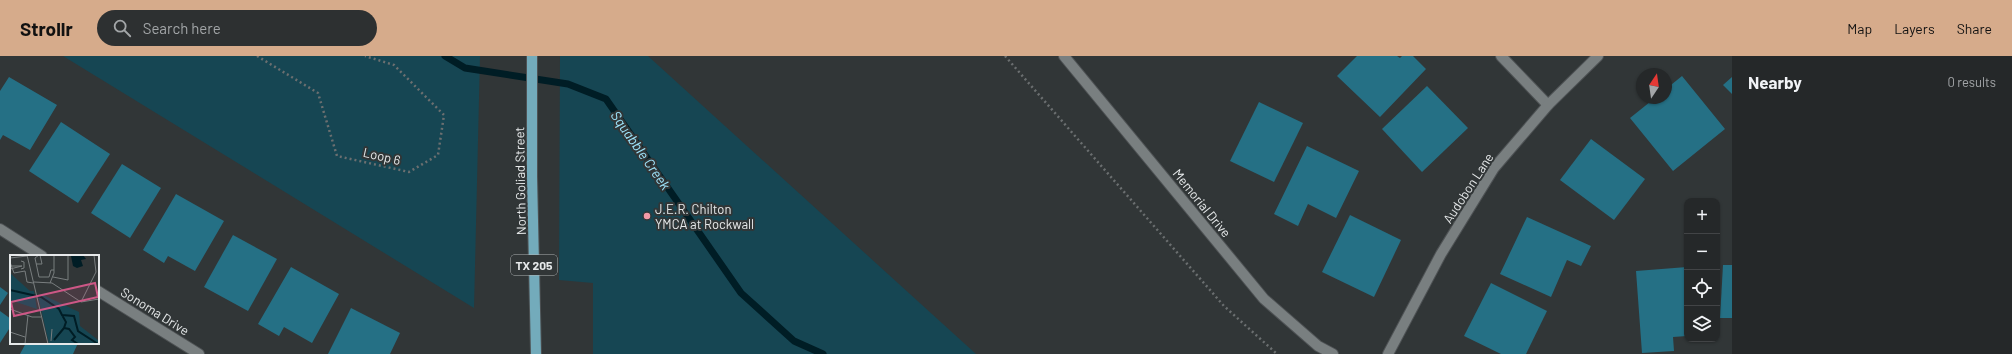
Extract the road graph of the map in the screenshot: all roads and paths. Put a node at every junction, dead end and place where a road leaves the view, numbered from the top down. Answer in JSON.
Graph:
{"nodes":[{"id":1,"x":257,"y":56,"type":"edge"},
{"id":2,"x":365,"y":56,"type":"edge"},
{"id":3,"x":532,"y":56,"type":"edge"},
{"id":4,"x":1004,"y":56,"type":"edge"},
{"id":5,"x":1064,"y":56,"type":"edge"},
{"id":6,"x":1501,"y":56,"type":"edge"},
{"id":7,"x":1598,"y":56,"type":"edge"},
{"id":8,"x":1548,"y":105,"type":"junction"},
{"id":9,"x":0,"y":229,"type":"edge"},
{"id":10,"x":40,"y":255,"type":"edge"},
{"id":11,"x":99,"y":292,"type":"edge"},
{"id":12,"x":199,"y":354,"type":"edge"},
{"id":13,"x":536,"y":354,"type":"edge"},
{"id":14,"x":1277,"y":354,"type":"edge"},
{"id":15,"x":1333,"y":354,"type":"edge"},
{"id":16,"x":1388,"y":354,"type":"edge"}],
"edges":[{"from":1,"to":2,"type":"path","name":"Loop 6"},
{"from":3,"to":13,"type":"main road","name":"North Goliad Street","number":"TX 205"},
{"from":4,"to":14,"type":"path"},
{"from":5,"to":15,"type":"street","name":"Memorial Drive"},
{"from":6,"to":8,"type":"street"},
{"from":7,"to":8,"type":"street","name":"Audobon Lane"},
{"from":8,"to":16,"type":"street","name":"Audobon Lane"},
{"from":9,"to":10,"type":"street"},
{"from":11,"to":12,"type":"street","name":"Sonoma Drive"}]}
